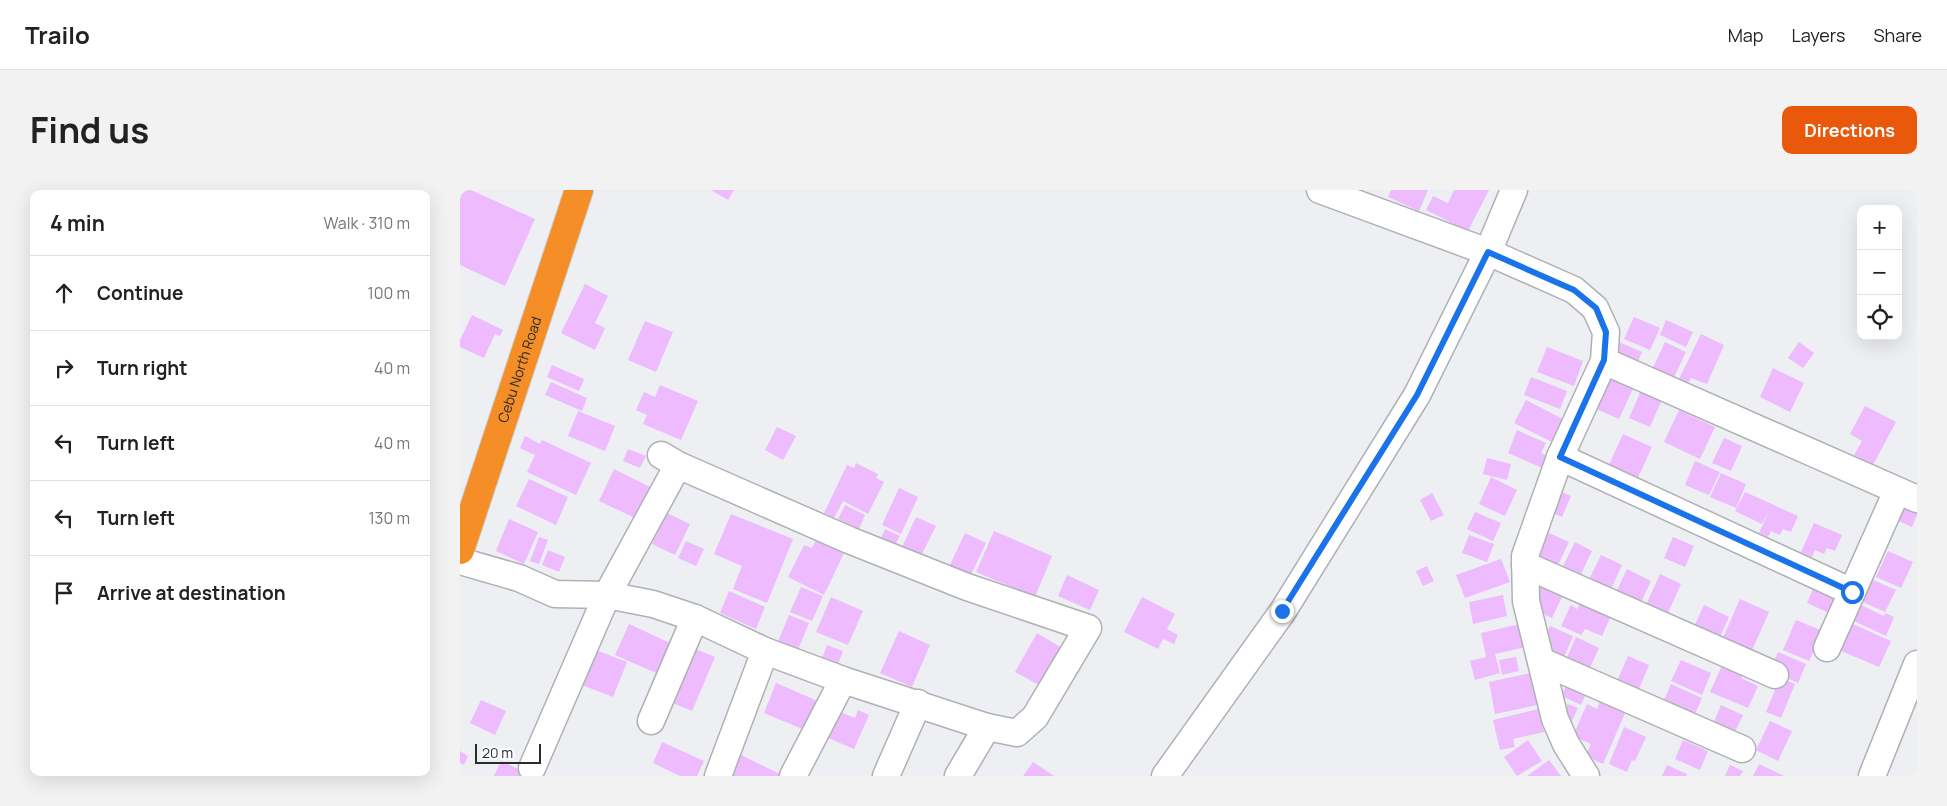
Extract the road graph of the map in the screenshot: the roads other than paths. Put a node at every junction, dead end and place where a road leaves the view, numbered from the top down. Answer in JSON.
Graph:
{"nodes":[{"id":1,"x":579,"y":190,"type":"edge"},
{"id":2,"x":1320,"y":190,"type":"edge"},
{"id":3,"x":1514,"y":190,"type":"edge"},
{"id":4,"x":1488,"y":252,"type":"junction"},
{"id":5,"x":1604,"y":360,"type":"junction"},
{"id":6,"x":1560,"y":457,"type":"junction"},
{"id":7,"x":1907,"y":495,"type":"edge"},
{"id":8,"x":462,"y":537,"type":"edge"},
{"id":9,"x":460,"y":561,"type":"edge"},
{"id":10,"x":1525,"y":565,"type":"junction"},
{"id":11,"x":1852,"y":592,"type":"junction"},
{"id":12,"x":607,"y":595,"type":"junction"},
{"id":13,"x":695,"y":618,"type":"junction"},
{"id":14,"x":1827,"y":648,"type":"dead end"},
{"id":15,"x":765,"y":651,"type":"junction"},
{"id":16,"x":1540,"y":661,"type":"junction"},
{"id":17,"x":1917,"y":664,"type":"edge"},
{"id":18,"x":1775,"y":675,"type":"dead end"},
{"id":19,"x":843,"y":680,"type":"junction"},
{"id":20,"x":918,"y":703,"type":"junction"},
{"id":21,"x":651,"y":721,"type":"dead end"},
{"id":22,"x":987,"y":727,"type":"junction"},
{"id":23,"x":1742,"y":749,"type":"dead end"},
{"id":24,"x":532,"y":768,"type":"dead end"},
{"id":25,"x":718,"y":776,"type":"edge"},
{"id":26,"x":793,"y":776,"type":"edge"},
{"id":27,"x":886,"y":776,"type":"edge"},
{"id":28,"x":958,"y":776,"type":"edge"},
{"id":29,"x":1166,"y":776,"type":"edge"},
{"id":30,"x":1586,"y":776,"type":"edge"},
{"id":31,"x":1872,"y":776,"type":"edge"}],
"edges":[{"from":1,"to":8,"type":"highway","name":"Cebu North Road"},
{"from":2,"to":4,"type":"street"},
{"from":3,"to":4,"type":"street"},
{"from":4,"to":5,"type":"street"},
{"from":4,"to":29,"type":"street"},
{"from":5,"to":6,"type":"street"},
{"from":5,"to":7,"type":"street"},
{"from":6,"to":10,"type":"street"},
{"from":6,"to":11,"type":"street"},
{"from":7,"to":11,"type":"street"},
{"from":9,"to":12,"type":"street"},
{"from":10,"to":16,"type":"street"},
{"from":10,"to":18,"type":"street"},
{"from":11,"to":14,"type":"street"},
{"from":12,"to":13,"type":"street"},
{"from":12,"to":22,"type":"street"},
{"from":12,"to":24,"type":"street"},
{"from":13,"to":15,"type":"street"},
{"from":13,"to":21,"type":"street"},
{"from":15,"to":19,"type":"street"},
{"from":15,"to":25,"type":"street"},
{"from":16,"to":23,"type":"street"},
{"from":16,"to":30,"type":"street"},
{"from":17,"to":31,"type":"street"},
{"from":19,"to":20,"type":"street"},
{"from":19,"to":26,"type":"street"},
{"from":20,"to":22,"type":"street"},
{"from":20,"to":27,"type":"street"},
{"from":22,"to":28,"type":"street"}]}
